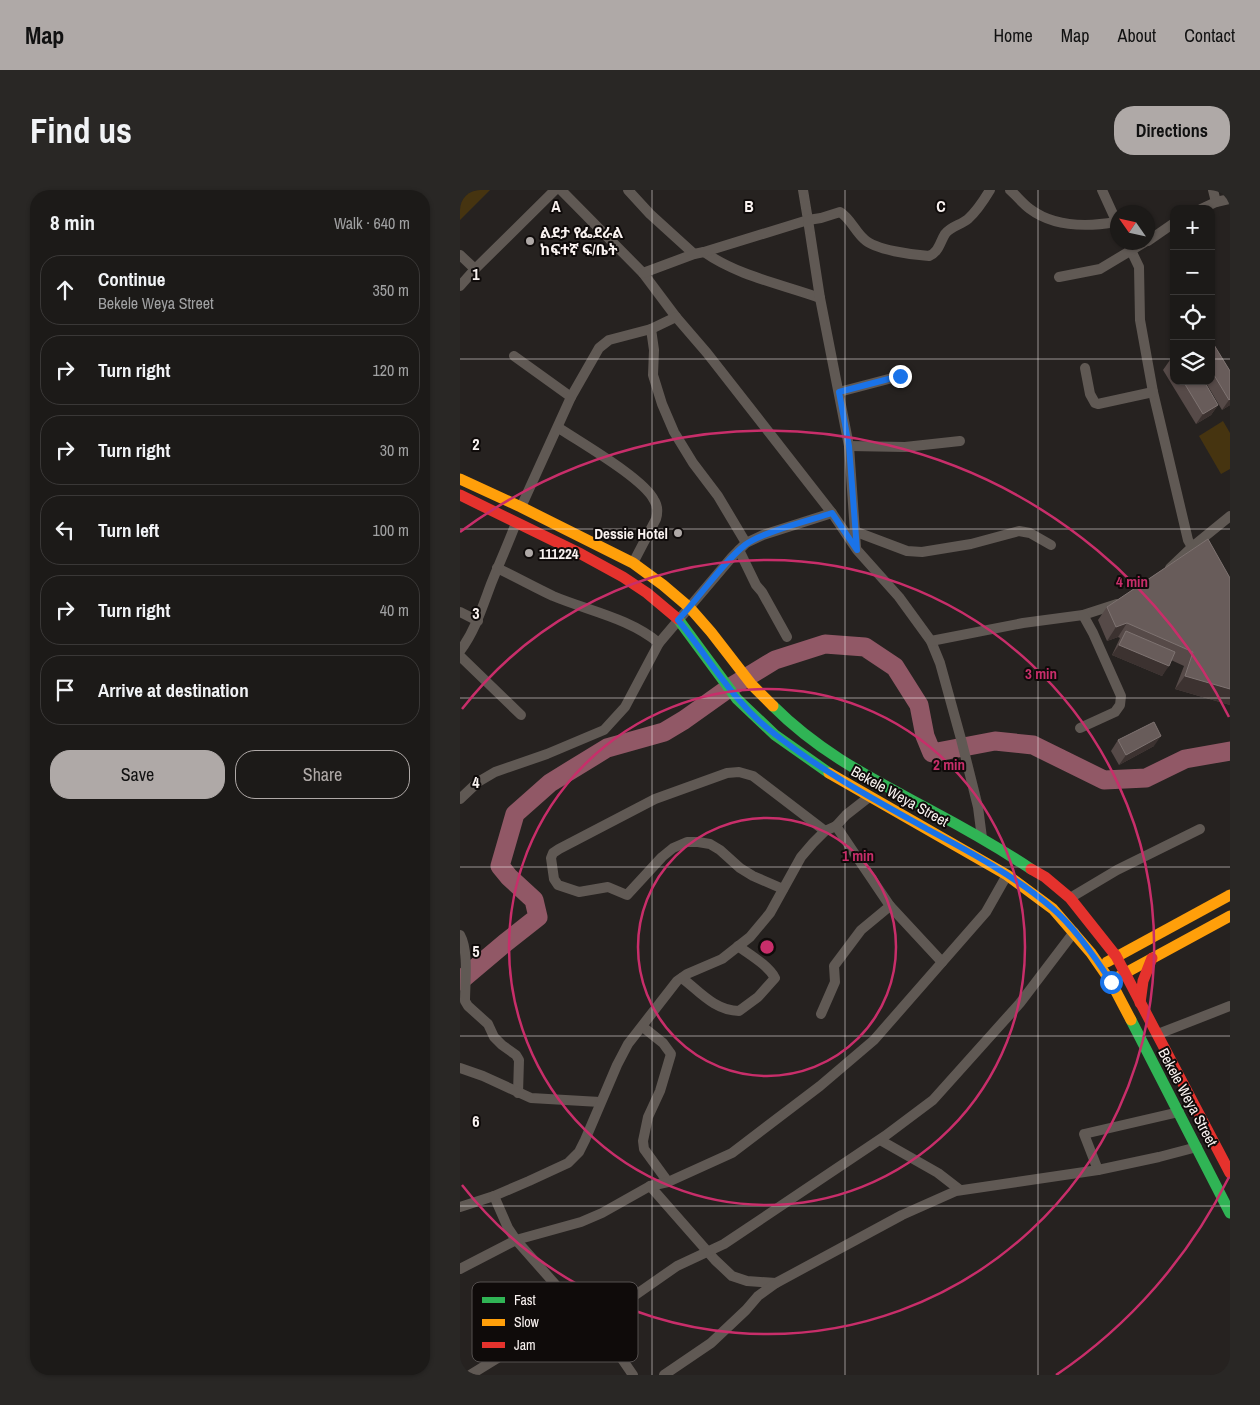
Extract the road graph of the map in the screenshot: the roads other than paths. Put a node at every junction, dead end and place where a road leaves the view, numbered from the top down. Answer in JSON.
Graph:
{"nodes":[{"id":1,"x":555,"y":190,"type":"edge"},
{"id":2,"x":562,"y":190,"type":"edge"},
{"id":3,"x":628,"y":190,"type":"edge"},
{"id":4,"x":803,"y":190,"type":"edge"},
{"id":5,"x":990,"y":190,"type":"edge"},
{"id":6,"x":1010,"y":190,"type":"edge"},
{"id":7,"x":1102,"y":190,"type":"edge"},
{"id":8,"x":1213,"y":190,"type":"edge"},
{"id":9,"x":1230,"y":199,"type":"edge"},
{"id":10,"x":1216,"y":202,"type":"junction"},
{"id":11,"x":1210,"y":205,"type":"edge"},
{"id":12,"x":1110,"y":208,"type":"edge"},
{"id":13,"x":808,"y":220,"type":"junction"},
{"id":14,"x":1110,"y":225,"type":"edge"},
{"id":15,"x":1170,"y":226,"type":"edge"},
{"id":16,"x":1155,"y":236,"type":"edge"},
{"id":17,"x":1125,"y":250,"type":"edge"},
{"id":18,"x":1130,"y":250,"type":"edge"},
{"id":19,"x":699,"y":253,"type":"junction"},
{"id":20,"x":460,"y":255,"type":"edge"},
{"id":21,"x":475,"y":269,"type":"junction"},
{"id":22,"x":643,"y":273,"type":"junction"},
{"id":23,"x":1058,"y":277,"type":"dead end"},
{"id":24,"x":460,"y":286,"type":"edge"},
{"id":25,"x":820,"y":298,"type":"junction"},
{"id":26,"x":676,"y":317,"type":"junction"},
{"id":27,"x":651,"y":329,"type":"junction"},
{"id":28,"x":514,"y":356,"type":"dead end"},
{"id":29,"x":1085,"y":368,"type":"dead end"},
{"id":30,"x":900,"y":376,"type":"dead end"},
{"id":31,"x":839,"y":392,"type":"junction"},
{"id":32,"x":1153,"y":392,"type":"junction"},
{"id":33,"x":571,"y":397,"type":"junction"},
{"id":34,"x":559,"y":428,"type":"junction"},
{"id":35,"x":960,"y":441,"type":"dead end"},
{"id":36,"x":849,"y":446,"type":"junction"},
{"id":37,"x":460,"y":479,"type":"edge"},
{"id":38,"x":460,"y":496,"type":"edge"},
{"id":39,"x":521,"y":507,"type":"junction"},
{"id":40,"x":832,"y":513,"type":"junction"},
{"id":41,"x":1230,"y":516,"type":"edge"},
{"id":42,"x":516,"y":524,"type":"junction"},
{"id":43,"x":854,"y":531,"type":"junction"},
{"id":44,"x":1050,"y":545,"type":"dead end"},
{"id":45,"x":743,"y":547,"type":"junction"},
{"id":46,"x":1192,"y":547,"type":"junction"},
{"id":47,"x":857,"y":550,"type":"junction"},
{"id":48,"x":633,"y":563,"type":"junction"},
{"id":49,"x":497,"y":568,"type":"junction"},
{"id":50,"x":1162,"y":576,"type":"edge"},
{"id":51,"x":1126,"y":602,"type":"edge"},
{"id":52,"x":690,"y":608,"type":"junction"},
{"id":53,"x":460,"y":612,"type":"edge"},
{"id":54,"x":1083,"y":615,"type":"junction"},
{"id":55,"x":678,"y":620,"type":"junction"},
{"id":56,"x":478,"y":621,"type":"junction"},
{"id":57,"x":787,"y":637,"type":"dead end"},
{"id":58,"x":931,"y":641,"type":"junction"},
{"id":59,"x":659,"y":643,"type":"junction"},
{"id":60,"x":460,"y":651,"type":"edge"},
{"id":61,"x":460,"y":656,"type":"edge"},
{"id":62,"x":521,"y":715,"type":"dead end"},
{"id":63,"x":1080,"y":728,"type":"dead end"},
{"id":64,"x":870,"y":797,"type":"junction"},
{"id":65,"x":460,"y":799,"type":"edge"},
{"id":66,"x":836,"y":826,"type":"junction"},
{"id":67,"x":1200,"y":829,"type":"dead end"},
{"id":68,"x":825,"y":831,"type":"junction"},
{"id":69,"x":982,"y":838,"type":"junction"},
{"id":70,"x":1007,"y":875,"type":"junction"},
{"id":71,"x":783,"y":889,"type":"junction"},
{"id":72,"x":1230,"y":895,"type":"edge"},
{"id":73,"x":1070,"y":898,"type":"junction"},
{"id":74,"x":890,"y":906,"type":"junction"},
{"id":75,"x":1230,"y":916,"type":"edge"},
{"id":76,"x":1074,"y":932,"type":"junction"},
{"id":77,"x":460,"y":935,"type":"edge"},
{"id":78,"x":1103,"y":938,"type":"junction"},
{"id":79,"x":1146,"y":940,"type":"junction"},
{"id":80,"x":738,"y":946,"type":"junction"},
{"id":81,"x":1116,"y":956,"type":"junction"},
{"id":82,"x":1152,"y":958,"type":"junction"},
{"id":83,"x":942,"y":962,"type":"junction"},
{"id":84,"x":1100,"y":966,"type":"junction"},
{"id":85,"x":1126,"y":973,"type":"junction"},
{"id":86,"x":682,"y":978,"type":"junction"},
{"id":87,"x":1111,"y":982,"type":"junction"},
{"id":88,"x":1140,"y":1003,"type":"junction"},
{"id":89,"x":1230,"y":1006,"type":"edge"},
{"id":90,"x":821,"y":1014,"type":"dead end"},
{"id":91,"x":643,"y":1027,"type":"junction"},
{"id":92,"x":1158,"y":1034,"type":"junction"},
{"id":93,"x":460,"y":1068,"type":"edge"},
{"id":94,"x":518,"y":1093,"type":"junction"},
{"id":95,"x":600,"y":1102,"type":"junction"},
{"id":96,"x":1179,"y":1112,"type":"junction"},
{"id":97,"x":880,"y":1140,"type":"junction"},
{"id":98,"x":1197,"y":1147,"type":"junction"},
{"id":99,"x":1227,"y":1160,"type":"edge"},
{"id":100,"x":1208,"y":1167,"type":"junction"},
{"id":101,"x":1098,"y":1170,"type":"junction"},
{"id":102,"x":1230,"y":1173,"type":"edge"},
{"id":103,"x":668,"y":1182,"type":"junction"},
{"id":104,"x":650,"y":1186,"type":"junction"},
{"id":105,"x":960,"y":1190,"type":"junction"},
{"id":106,"x":494,"y":1196,"type":"junction"},
{"id":107,"x":460,"y":1207,"type":"edge"},
{"id":108,"x":1230,"y":1213,"type":"edge"},
{"id":109,"x":516,"y":1240,"type":"junction"},
{"id":110,"x":708,"y":1252,"type":"junction"},
{"id":111,"x":460,"y":1269,"type":"edge"},
{"id":112,"x":553,"y":1282,"type":"edge"},
{"id":113,"x":776,"y":1283,"type":"junction"},
{"id":114,"x":638,"y":1293,"type":"edge"},
{"id":115,"x":491,"y":1362,"type":"edge"},
{"id":116,"x":624,"y":1362,"type":"edge"},
{"id":117,"x":470,"y":1375,"type":"edge"},
{"id":118,"x":633,"y":1375,"type":"edge"},
{"id":119,"x":664,"y":1375,"type":"edge"}],
"edges":[{"from":1,"to":21,"type":"street"},
{"from":2,"to":22,"type":"street"},
{"from":3,"to":19,"type":"street"},
{"from":4,"to":13,"type":"street"},
{"from":5,"to":13,"type":"street"},
{"from":6,"to":14,"type":"street"},
{"from":7,"to":12,"type":"street"},
{"from":8,"to":10,"type":"street"},
{"from":9,"to":10,"type":"street"},
{"from":10,"to":11,"type":"street"},
{"from":13,"to":19,"type":"street"},
{"from":13,"to":25,"type":"street"},
{"from":15,"to":16,"type":"street"},
{"from":17,"to":23,"type":"street"},
{"from":18,"to":32,"type":"street"},
{"from":19,"to":22,"type":"street"},
{"from":19,"to":25,"type":"street"},
{"from":20,"to":21,"type":"street"},
{"from":21,"to":24,"type":"street"},
{"from":22,"to":26,"type":"street"},
{"from":25,"to":31,"type":"street"},
{"from":26,"to":27,"type":"street"},
{"from":26,"to":40,"type":"street"},
{"from":27,"to":33,"type":"street"},
{"from":27,"to":45,"type":"street"},
{"from":28,"to":33,"type":"street"},
{"from":29,"to":32,"type":"street"},
{"from":30,"to":31,"type":"street"},
{"from":31,"to":36,"type":"street"},
{"from":32,"to":46,"type":"street"},
{"from":33,"to":34,"type":"street"},
{"from":34,"to":39,"type":"street"},
{"from":34,"to":48,"type":"street"},
{"from":35,"to":36,"type":"street"},
{"from":36,"to":43,"type":"street"},
{"from":37,"to":39,"type":"main road"},
{"from":38,"to":42,"type":"main road","name":"Bekele Weya Street"},
{"from":39,"to":48,"type":"main road"},
{"from":40,"to":45,"type":"street"},
{"from":40,"to":47,"type":"street"},
{"from":41,"to":46,"type":"street"},
{"from":42,"to":49,"type":"street"},
{"from":42,"to":55,"type":"main road","name":"Bekele Weya Street"},
{"from":43,"to":44,"type":"street"},
{"from":43,"to":47,"type":"street"},
{"from":45,"to":52,"type":"street"},
{"from":45,"to":57,"type":"street"},
{"from":46,"to":50,"type":"street"},
{"from":47,"to":58,"type":"street"},
{"from":48,"to":52,"type":"main road"},
{"from":49,"to":56,"type":"street"},
{"from":49,"to":59,"type":"street"},
{"from":51,"to":54,"type":"street"},
{"from":52,"to":55,"type":"street"},
{"from":52,"to":69,"type":"main road"},
{"from":53,"to":56,"type":"street"},
{"from":54,"to":58,"type":"street"},
{"from":54,"to":63,"type":"street"},
{"from":55,"to":59,"type":"street"},
{"from":55,"to":64,"type":"main road","name":"Bekele Weya Street"},
{"from":56,"to":60,"type":"street"},
{"from":58,"to":69,"type":"street"},
{"from":59,"to":65,"type":"street"},
{"from":61,"to":62,"type":"street"},
{"from":64,"to":66,"type":"street"},
{"from":64,"to":70,"type":"main road","name":"Bekele Weya Street"},
{"from":66,"to":68,"type":"street"},
{"from":66,"to":74,"type":"street"},
{"from":67,"to":73,"type":"street"},
{"from":68,"to":71,"type":"street"},
{"from":68,"to":71,"type":"street"},
{"from":69,"to":73,"type":"main road"},
{"from":70,"to":76,"type":"main road","name":"Bekele Weya Street"},
{"from":70,"to":83,"type":"street"},
{"from":71,"to":80,"type":"street"},
{"from":72,"to":79,"type":"main road"},
{"from":73,"to":78,"type":"main road"},
{"from":74,"to":83,"type":"street"},
{"from":74,"to":90,"type":"street"},
{"from":75,"to":82,"type":"main road"},
{"from":76,"to":84,"type":"main road","name":"Bekele Weya Street"},
{"from":76,"to":97,"type":"street"},
{"from":77,"to":94,"type":"street"},
{"from":78,"to":79,"type":"main road"},
{"from":78,"to":81,"type":"main road"},
{"from":79,"to":81,"type":"main road"},
{"from":80,"to":86,"type":"street"},
{"from":80,"to":86,"type":"street"},
{"from":81,"to":84,"type":"main road"},
{"from":81,"to":85,"type":"main road"},
{"from":82,"to":85,"type":"main road"},
{"from":82,"to":88,"type":"main road"},
{"from":83,"to":103,"type":"street"},
{"from":84,"to":87,"type":"main road","name":"Bekele Weya Street"},
{"from":85,"to":87,"type":"main road"},
{"from":85,"to":88,"type":"main road"},
{"from":86,"to":91,"type":"street"},
{"from":87,"to":96,"type":"main road","name":"Bekele Weya Street"},
{"from":88,"to":92,"type":"main road"},
{"from":89,"to":92,"type":"street"},
{"from":91,"to":95,"type":"street"},
{"from":91,"to":103,"type":"street"},
{"from":92,"to":99,"type":"main road"},
{"from":93,"to":94,"type":"street"},
{"from":94,"to":95,"type":"street"},
{"from":95,"to":106,"type":"street"},
{"from":96,"to":98,"type":"main road","name":"Bekele Weya Street"},
{"from":96,"to":101,"type":"street"},
{"from":97,"to":105,"type":"street"},
{"from":97,"to":110,"type":"street"},
{"from":98,"to":100,"type":"main road","name":"Bekele Weya Street"},
{"from":98,"to":101,"type":"street"},
{"from":99,"to":100,"type":"street"},
{"from":99,"to":102,"type":"main road"},
{"from":100,"to":108,"type":"main road","name":"Bekele Weya Street"},
{"from":101,"to":105,"type":"street"},
{"from":103,"to":104,"type":"street"},
{"from":104,"to":109,"type":"street"},
{"from":104,"to":110,"type":"street"},
{"from":105,"to":113,"type":"street"},
{"from":106,"to":107,"type":"street"},
{"from":106,"to":109,"type":"street"},
{"from":109,"to":111,"type":"street"},
{"from":109,"to":112,"type":"street"},
{"from":110,"to":113,"type":"street"},
{"from":110,"to":114,"type":"street"},
{"from":113,"to":119,"type":"street"},
{"from":115,"to":117,"type":"street"},
{"from":116,"to":118,"type":"street"}]}
